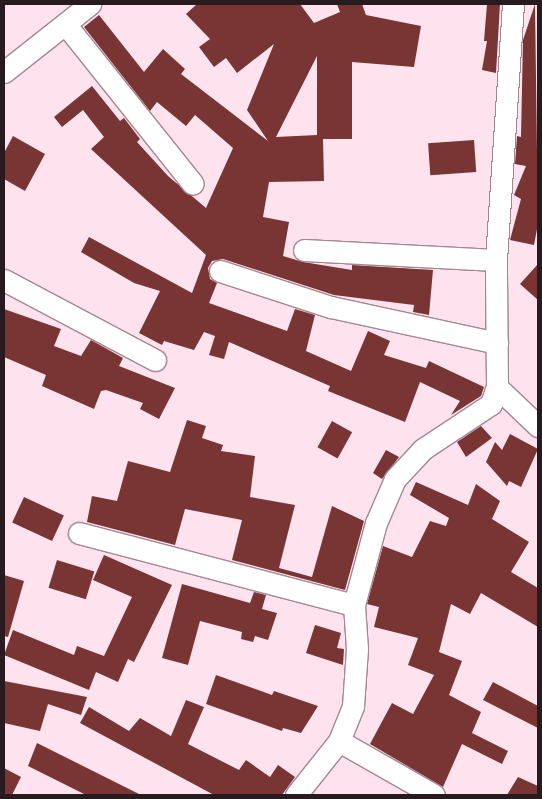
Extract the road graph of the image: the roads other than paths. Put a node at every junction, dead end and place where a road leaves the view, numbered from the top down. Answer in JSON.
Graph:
{"nodes":[{"id":1,"x":90,"y":4,"type":"edge"},
{"id":2,"x":513,"y":4,"type":"edge"},
{"id":3,"x":66,"y":25,"type":"junction"},
{"id":4,"x":4,"y":72,"type":"edge"},
{"id":5,"x":193,"y":184,"type":"dead end"},
{"id":6,"x":304,"y":250,"type":"dead end"},
{"id":7,"x":496,"y":260,"type":"junction"},
{"id":8,"x":220,"y":271,"type":"dead end"},
{"id":9,"x":4,"y":280,"type":"edge"},
{"id":10,"x":497,"y":343,"type":"junction"},
{"id":11,"x":155,"y":360,"type":"dead end"},
{"id":12,"x":497,"y":387,"type":"junction"},
{"id":13,"x":538,"y":426,"type":"edge"},
{"id":14,"x":79,"y":533,"type":"dead end"},
{"id":15,"x":354,"y":605,"type":"junction"},
{"id":16,"x":339,"y":742,"type":"junction"},
{"id":17,"x":296,"y":795,"type":"edge"},
{"id":18,"x":434,"y":795,"type":"edge"}],
"edges":[{"from":1,"to":3,"type":"street"},
{"from":2,"to":7,"type":"street"},
{"from":3,"to":4,"type":"street"},
{"from":3,"to":5,"type":"street"},
{"from":6,"to":7,"type":"street"},
{"from":7,"to":10,"type":"street"},
{"from":8,"to":10,"type":"street"},
{"from":9,"to":11,"type":"street"},
{"from":10,"to":12,"type":"street"},
{"from":12,"to":13,"type":"street"},
{"from":12,"to":15,"type":"street"},
{"from":14,"to":15,"type":"street"},
{"from":15,"to":16,"type":"street"},
{"from":16,"to":17,"type":"street"},
{"from":16,"to":18,"type":"street"}]}
